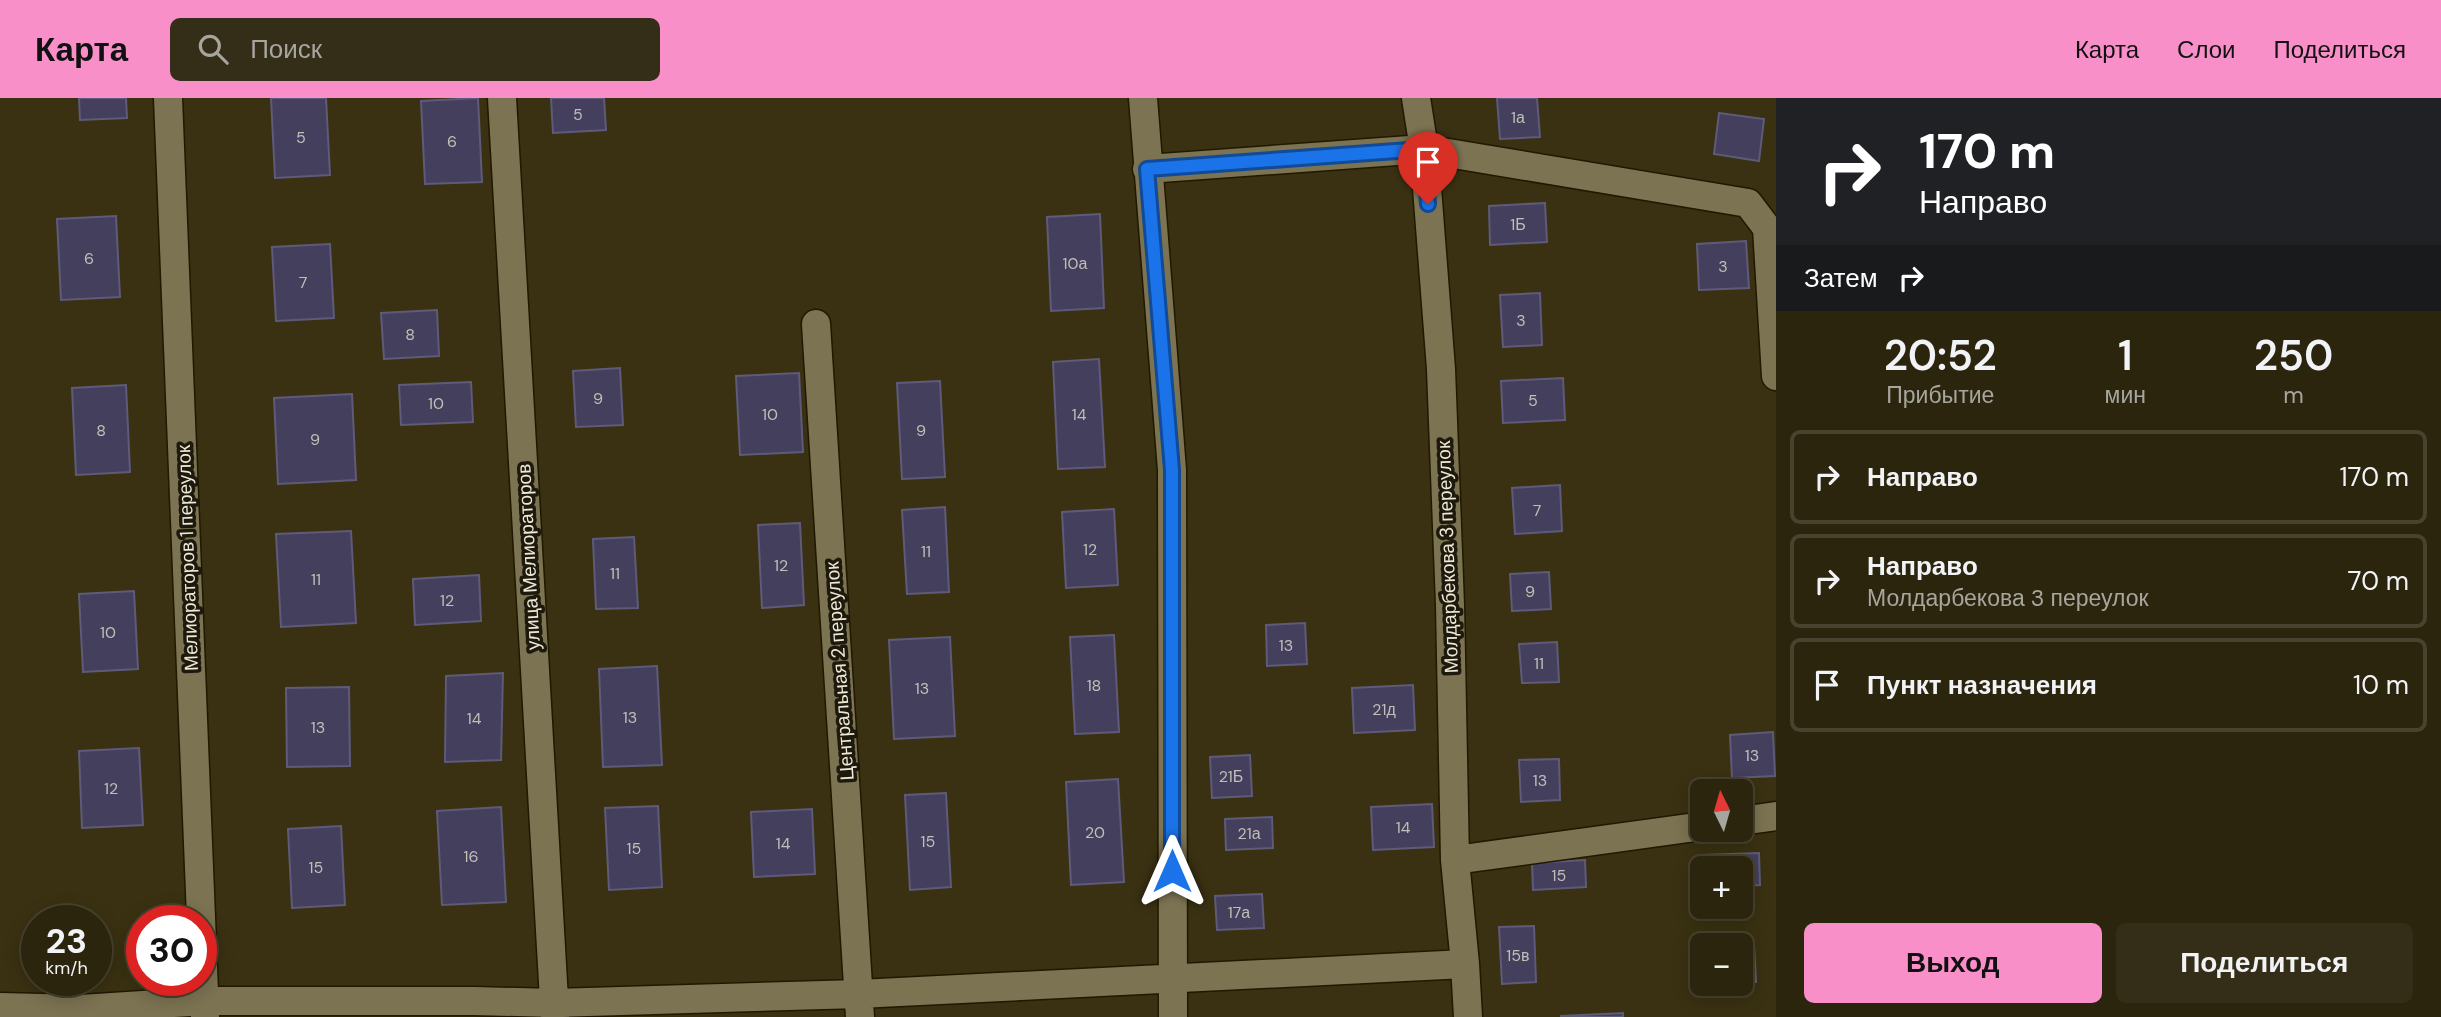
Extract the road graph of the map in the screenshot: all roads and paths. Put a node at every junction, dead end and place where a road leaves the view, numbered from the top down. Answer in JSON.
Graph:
{"nodes":[{"id":1,"x":168,"y":98,"type":"edge"},
{"id":2,"x":502,"y":98,"type":"edge"},
{"id":3,"x":1143,"y":98,"type":"edge"},
{"id":4,"x":1416,"y":98,"type":"edge"},
{"id":5,"x":1424,"y":149,"type":"junction"},
{"id":6,"x":1147,"y":169,"type":"junction"},
{"id":7,"x":816,"y":324,"type":"dead end"},
{"id":8,"x":1776,"y":376,"type":"edge"},
{"id":9,"x":1776,"y":817,"type":"edge"},
{"id":10,"x":1754,"y":820,"type":"edge"},
{"id":11,"x":1690,"y":828,"type":"edge"},
{"id":12,"x":1455,"y":860,"type":"junction"},
{"id":13,"x":1465,"y":964,"type":"junction"},
{"id":14,"x":1172,"y":978,"type":"junction"},
{"id":15,"x":860,"y":1005,"type":"edge"},
{"id":16,"x":0,"y":1007,"type":"edge"},
{"id":17,"x":205,"y":1009,"type":"edge"},
{"id":18,"x":554,"y":1010,"type":"edge"},
{"id":19,"x":1173,"y":1017,"type":"edge"},
{"id":20,"x":1468,"y":1017,"type":"edge"}],
"edges":[{"from":1,"to":17,"type":"street","name":"Мелиораторов 1 переулок"},
{"from":2,"to":18,"type":"street","name":"улица Мелиораторов"},
{"from":3,"to":6,"type":"street"},
{"from":4,"to":5,"type":"street","name":"Молдарбекова 3 переулок"},
{"from":5,"to":6,"type":"street"},
{"from":5,"to":8,"type":"street"},
{"from":5,"to":12,"type":"street","name":"Молдарбекова 3 переулок"},
{"from":6,"to":14,"type":"street"},
{"from":7,"to":15,"type":"street","name":"Центральная 2 переулок"},
{"from":9,"to":10,"type":"street"},
{"from":11,"to":12,"type":"street"},
{"from":12,"to":13,"type":"street","name":"Молдарбекова 3 переулок"},
{"from":13,"to":14,"type":"street"},
{"from":13,"to":20,"type":"street","name":"Молдарбекова 3 переулок"},
{"from":14,"to":15,"type":"street"},
{"from":14,"to":19,"type":"street"},
{"from":15,"to":18,"type":"street"},
{"from":16,"to":17,"type":"street"},
{"from":17,"to":18,"type":"street"}]}
